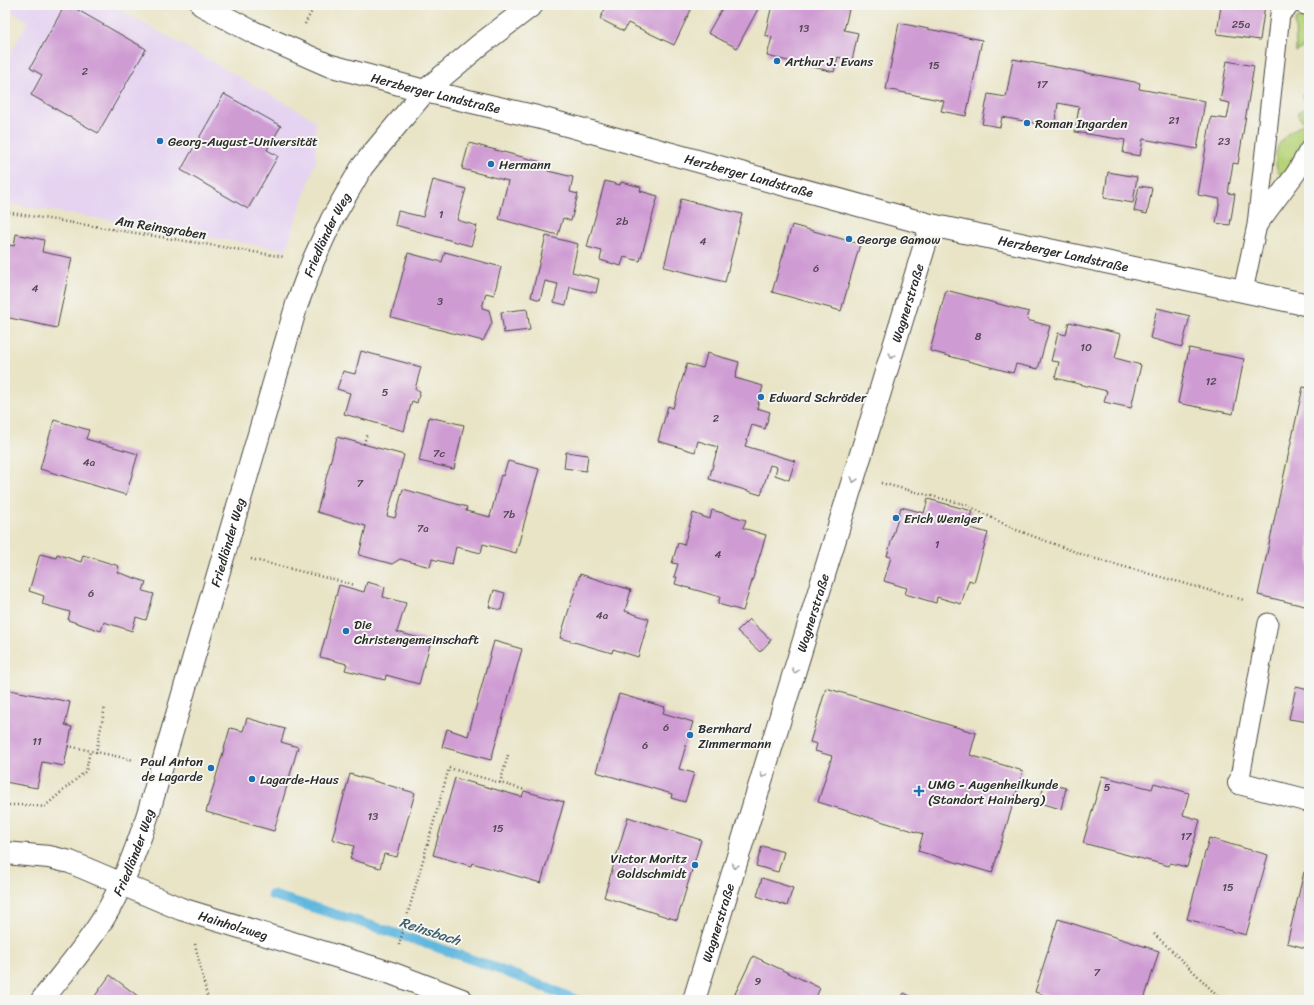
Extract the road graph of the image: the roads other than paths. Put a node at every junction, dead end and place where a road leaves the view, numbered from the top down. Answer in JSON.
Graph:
{"nodes":[{"id":1,"x":202,"y":5,"type":"edge"},
{"id":2,"x":532,"y":5,"type":"edge"},
{"id":3,"x":1290,"y":5,"type":"edge"},
{"id":4,"x":1305,"y":5,"type":"edge"},
{"id":5,"x":1309,"y":5,"type":"edge"},
{"id":6,"x":425,"y":91,"type":"junction"},
{"id":7,"x":1309,"y":150,"type":"edge"},
{"id":8,"x":932,"y":225,"type":"junction"},
{"id":9,"x":1258,"y":225,"type":"junction"},
{"id":10,"x":1243,"y":291,"type":"junction"},
{"id":11,"x":1309,"y":305,"type":"edge"},
{"id":12,"x":1268,"y":623,"type":"dead end"},
{"id":13,"x":1239,"y":783,"type":"joint"},
{"id":14,"x":1309,"y":801,"type":"edge"},
{"id":15,"x":5,"y":853,"type":"edge"},
{"id":16,"x":122,"y":884,"type":"junction"},
{"id":17,"x":42,"y":1000,"type":"edge"},
{"id":18,"x":462,"y":1000,"type":"edge"},
{"id":19,"x":694,"y":1000,"type":"edge"}],
"edges":[{"from":1,"to":6,"type":"street","name":"Herzberger Landstraße"},
{"from":2,"to":6,"type":"street","name":"Friedländer Weg"},
{"from":3,"to":9,"type":"lane"},
{"from":4,"to":5,"type":"lane"},
{"from":6,"to":8,"type":"street","name":"Herzberger Landstraße"},
{"from":6,"to":16,"type":"street","name":"Friedländer Weg"},
{"from":7,"to":9,"type":"lane"},
{"from":8,"to":10,"type":"street","name":"Herzberger Landstraße"},
{"from":8,"to":19,"type":"street","name":"Wagnerstraße","one_way":true},
{"from":9,"to":10,"type":"lane"},
{"from":10,"to":11,"type":"street","name":"Herzberger Landstraße"},
{"from":12,"to":13,"type":"lane"},
{"from":13,"to":14,"type":"street"},
{"from":15,"to":16,"type":"street","name":"Hainholzweg"},
{"from":16,"to":17,"type":"street","name":"Friedländer Weg"},
{"from":16,"to":18,"type":"street","name":"Hainholzweg"}]}
